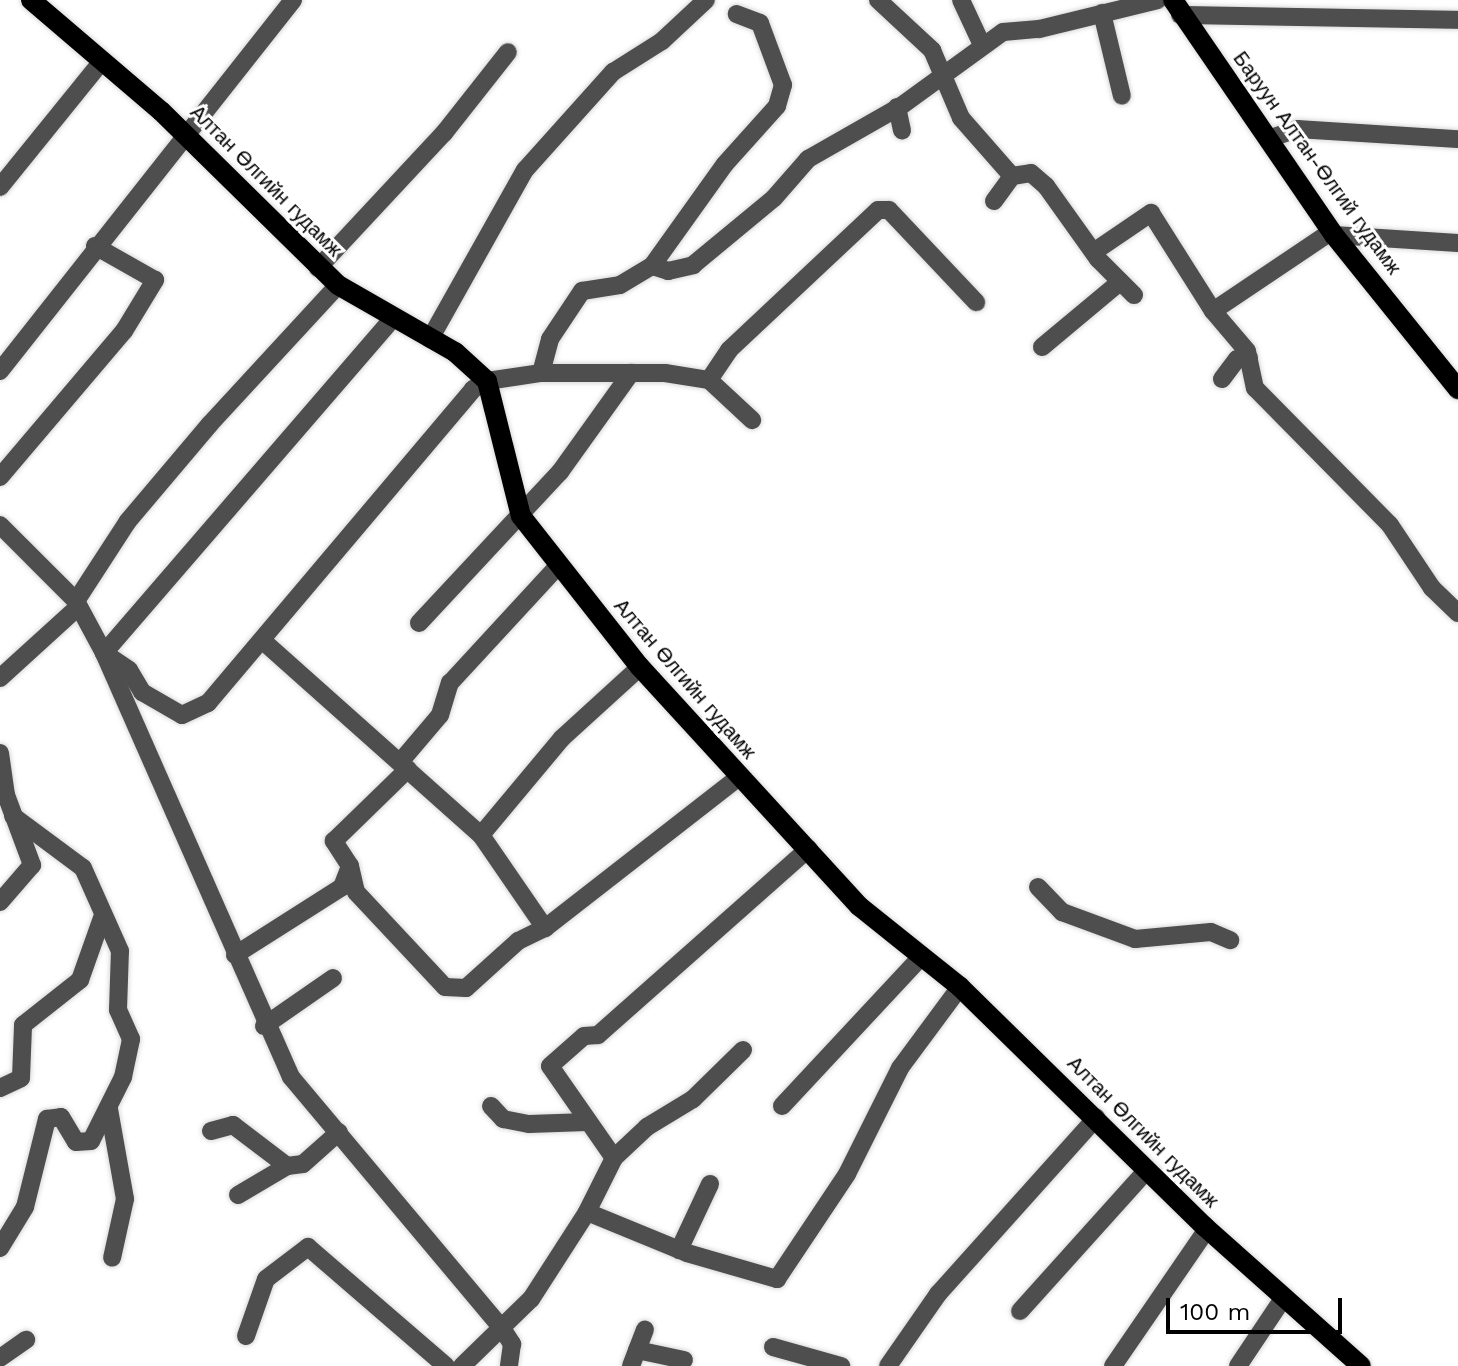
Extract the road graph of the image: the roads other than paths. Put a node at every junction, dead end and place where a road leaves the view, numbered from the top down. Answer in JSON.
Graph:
{"nodes":[{"id":1,"x":31,"y":0,"type":"edge"},
{"id":2,"x":293,"y":0,"type":"edge"},
{"id":3,"x":706,"y":0,"type":"edge"},
{"id":4,"x":961,"y":0,"type":"edge"},
{"id":5,"x":1158,"y":0,"type":"edge"},
{"id":6,"x":876,"y":7,"type":"edge"},
{"id":7,"x":1177,"y":7,"type":"edge"},
{"id":8,"x":1102,"y":13,"type":"junction"},
{"id":9,"x":737,"y":14,"type":"dead end"},
{"id":10,"x":1458,"y":20,"type":"edge"},
{"id":11,"x":982,"y":45,"type":"junction"},
{"id":12,"x":508,"y":52,"type":"dead end"},
{"id":13,"x":102,"y":61,"type":"junction"},
{"id":14,"x":939,"y":73,"type":"junction"},
{"id":15,"x":1122,"y":96,"type":"dead end"},
{"id":16,"x":897,"y":107,"type":"junction"},
{"id":17,"x":902,"y":130,"type":"dead end"},
{"id":18,"x":184,"y":133,"type":"junction"},
{"id":19,"x":1268,"y":139,"type":"junction"},
{"id":20,"x":1458,"y":139,"type":"edge"},
{"id":21,"x":1012,"y":176,"type":"junction"},
{"id":22,"x":0,"y":187,"type":"edge"},
{"id":23,"x":994,"y":201,"type":"dead end"},
{"id":24,"x":1333,"y":233,"type":"junction"},
{"id":25,"x":1458,"y":243,"type":"edge"},
{"id":26,"x":95,"y":246,"type":"junction"},
{"id":27,"x":1095,"y":251,"type":"junction"},
{"id":28,"x":652,"y":266,"type":"junction"},
{"id":29,"x":318,"y":268,"type":"junction"},
{"id":30,"x":338,"y":285,"type":"junction"},
{"id":31,"x":976,"y":302,"type":"dead end"},
{"id":32,"x":1213,"y":311,"type":"junction"},
{"id":33,"x":394,"y":317,"type":"junction"},
{"id":34,"x":430,"y":339,"type":"junction"},
{"id":35,"x":1042,"y":347,"type":"dead end"},
{"id":36,"x":1249,"y":358,"type":"junction"},
{"id":37,"x":0,"y":371,"type":"edge"},
{"id":38,"x":541,"y":373,"type":"junction"},
{"id":39,"x":631,"y":373,"type":"junction"},
{"id":40,"x":1222,"y":379,"type":"dead end"},
{"id":41,"x":709,"y":380,"type":"junction"},
{"id":42,"x":487,"y":381,"type":"junction"},
{"id":43,"x":1458,"y":389,"type":"edge"},
{"id":44,"x":752,"y":420,"type":"dead end"},
{"id":45,"x":0,"y":477,"type":"edge"},
{"id":46,"x":521,"y":516,"type":"junction"},
{"id":47,"x":0,"y":525,"type":"edge"},
{"id":48,"x":558,"y":566,"type":"junction"},
{"id":49,"x":77,"y":604,"type":"junction"},
{"id":50,"x":1458,"y":613,"type":"edge"},
{"id":51,"x":419,"y":623,"type":"dead end"},
{"id":52,"x":263,"y":641,"type":"junction"},
{"id":53,"x":104,"y":653,"type":"junction"},
{"id":54,"x":640,"y":667,"type":"junction"},
{"id":55,"x":0,"y":678,"type":"edge"},
{"id":56,"x":0,"y":753,"type":"edge"},
{"id":57,"x":405,"y":765,"type":"junction"},
{"id":58,"x":739,"y":777,"type":"junction"},
{"id":59,"x":13,"y":816,"type":"junction"},
{"id":60,"x":481,"y":835,"type":"junction"},
{"id":61,"x":808,"y":849,"type":"junction"},
{"id":62,"x":350,"y":866,"type":"junction"},
{"id":63,"x":1038,"y":887,"type":"dead end"},
{"id":64,"x":0,"y":902,"type":"edge"},
{"id":65,"x":103,"y":915,"type":"junction"},
{"id":66,"x":545,"y":928,"type":"junction"},
{"id":67,"x":1230,"y":940,"type":"dead end"},
{"id":68,"x":235,"y":955,"type":"junction"},
{"id":69,"x":919,"y":959,"type":"junction"},
{"id":70,"x":333,"y":978,"type":"dead end"},
{"id":71,"x":960,"y":987,"type":"junction"},
{"id":72,"x":264,"y":1026,"type":"junction"},
{"id":73,"x":743,"y":1050,"type":"dead end"},
{"id":74,"x":0,"y":1088,"type":"edge"},
{"id":75,"x":491,"y":1106,"type":"dead end"},
{"id":76,"x":782,"y":1106,"type":"dead end"},
{"id":77,"x":109,"y":1109,"type":"junction"},
{"id":78,"x":1096,"y":1118,"type":"junction"},
{"id":79,"x":587,"y":1122,"type":"junction"},
{"id":80,"x":211,"y":1131,"type":"dead end"},
{"id":81,"x":339,"y":1132,"type":"junction"},
{"id":82,"x":614,"y":1158,"type":"junction"},
{"id":83,"x":287,"y":1166,"type":"junction"},
{"id":84,"x":1147,"y":1170,"type":"junction"},
{"id":85,"x":710,"y":1184,"type":"dead end"},
{"id":86,"x":238,"y":1195,"type":"dead end"},
{"id":87,"x":587,"y":1212,"type":"junction"},
{"id":88,"x":1207,"y":1229,"type":"junction"},
{"id":89,"x":0,"y":1248,"type":"edge"},
{"id":90,"x":679,"y":1250,"type":"junction"},
{"id":91,"x":112,"y":1258,"type":"dead end"},
{"id":92,"x":1284,"y":1297,"type":"junction"},
{"id":93,"x":1020,"y":1311,"type":"dead end"},
{"id":94,"x":503,"y":1330,"type":"junction"},
{"id":95,"x":645,"y":1330,"type":"dead end"},
{"id":96,"x":246,"y":1336,"type":"dead end"},
{"id":97,"x":26,"y":1340,"type":"dead end"},
{"id":98,"x":773,"y":1347,"type":"dead end"},
{"id":99,"x":0,"y":1358,"type":"edge"},
{"id":100,"x":634,"y":1358,"type":"edge"},
{"id":101,"x":684,"y":1360,"type":"dead end"},
{"id":102,"x":446,"y":1366,"type":"edge"},
{"id":103,"x":462,"y":1366,"type":"edge"},
{"id":104,"x":509,"y":1366,"type":"edge"},
{"id":105,"x":841,"y":1366,"type":"edge"},
{"id":106,"x":888,"y":1366,"type":"edge"},
{"id":107,"x":1113,"y":1366,"type":"edge"},
{"id":108,"x":1238,"y":1366,"type":"edge"},
{"id":109,"x":1361,"y":1366,"type":"edge"}],
"edges":[{"from":1,"to":13,"type":"main road","name":"Алтан Өлгийн гудамж"},
{"from":2,"to":18,"type":"street"},
{"from":3,"to":34,"type":"street"},
{"from":4,"to":11,"type":"street"},
{"from":5,"to":8,"type":"street"},
{"from":6,"to":14,"type":"street"},
{"from":7,"to":10,"type":"street"},
{"from":7,"to":19,"type":"main road","name":"Баруун Алтан-Өлгий гудамж"},
{"from":8,"to":11,"type":"street"},
{"from":8,"to":15,"type":"street"},
{"from":9,"to":28,"type":"street"},
{"from":11,"to":14,"type":"street"},
{"from":12,"to":29,"type":"street"},
{"from":13,"to":18,"type":"main road","name":"Алтан Өлгийн гудамж"},
{"from":13,"to":22,"type":"street"},
{"from":14,"to":16,"type":"street"},
{"from":14,"to":21,"type":"street"},
{"from":16,"to":17,"type":"street"},
{"from":16,"to":28,"type":"street"},
{"from":18,"to":26,"type":"street"},
{"from":18,"to":29,"type":"main road","name":"Алтан Өлгийн гудамж"},
{"from":19,"to":20,"type":"street"},
{"from":19,"to":24,"type":"main road","name":"Баруун Алтан-Өлгий гудамж"},
{"from":21,"to":23,"type":"street"},
{"from":21,"to":27,"type":"street"},
{"from":24,"to":25,"type":"street"},
{"from":24,"to":32,"type":"street"},
{"from":24,"to":43,"type":"main road","name":"Баруун Алтан-Өлгий гудамж"},
{"from":26,"to":37,"type":"street"},
{"from":26,"to":45,"type":"street"},
{"from":27,"to":32,"type":"street"},
{"from":27,"to":35,"type":"street"},
{"from":28,"to":38,"type":"street"},
{"from":29,"to":30,"type":"main road","name":"Алтан Өлгийн гудамж"},
{"from":30,"to":33,"type":"main road","name":"Алтан Өлгийн гудамж"},
{"from":30,"to":49,"type":"street"},
{"from":31,"to":41,"type":"street"},
{"from":32,"to":36,"type":"street"},
{"from":33,"to":34,"type":"main road","name":"Алтан Өлгийн гудамж"},
{"from":33,"to":53,"type":"street"},
{"from":34,"to":42,"type":"main road","name":"Алтан Өлгийн гудамж"},
{"from":36,"to":40,"type":"street"},
{"from":36,"to":50,"type":"street"},
{"from":38,"to":39,"type":"street"},
{"from":38,"to":42,"type":"street"},
{"from":39,"to":41,"type":"street"},
{"from":39,"to":46,"type":"street"},
{"from":41,"to":44,"type":"street"},
{"from":42,"to":46,"type":"main road","name":"Алтан Өлгийн гудамж"},
{"from":42,"to":52,"type":"street"},
{"from":46,"to":48,"type":"main road","name":"Алтан Өлгийн гудамж"},
{"from":46,"to":51,"type":"street"},
{"from":47,"to":49,"type":"street"},
{"from":48,"to":54,"type":"main road","name":"Алтан Өлгийн гудамж"},
{"from":48,"to":57,"type":"street"},
{"from":49,"to":53,"type":"street"},
{"from":49,"to":55,"type":"street"},
{"from":52,"to":53,"type":"street"},
{"from":52,"to":57,"type":"street"},
{"from":53,"to":68,"type":"street"},
{"from":54,"to":58,"type":"main road","name":"Алтан Өлгийн гудамж"},
{"from":54,"to":60,"type":"street"},
{"from":56,"to":59,"type":"street"},
{"from":57,"to":60,"type":"street"},
{"from":57,"to":62,"type":"street"},
{"from":58,"to":61,"type":"main road","name":"Алтан Өлгийн гудамж"},
{"from":58,"to":66,"type":"street"},
{"from":59,"to":64,"type":"street"},
{"from":59,"to":65,"type":"street"},
{"from":60,"to":66,"type":"street"},
{"from":61,"to":69,"type":"main road","name":"Алтан Өлгийн гудамж"},
{"from":61,"to":79,"type":"street"},
{"from":62,"to":66,"type":"street"},
{"from":62,"to":68,"type":"street"},
{"from":63,"to":67,"type":"street"},
{"from":65,"to":74,"type":"street"},
{"from":65,"to":77,"type":"street"},
{"from":68,"to":72,"type":"street"},
{"from":69,"to":71,"type":"main road","name":"Алтан Өлгийн гудамж"},
{"from":69,"to":76,"type":"street"},
{"from":70,"to":72,"type":"street"},
{"from":71,"to":78,"type":"main road","name":"Алтан Өлгийн гудамж"},
{"from":71,"to":90,"type":"street"},
{"from":72,"to":81,"type":"street"},
{"from":73,"to":82,"type":"street"},
{"from":75,"to":79,"type":"street"},
{"from":77,"to":89,"type":"street"},
{"from":77,"to":91,"type":"street"},
{"from":78,"to":84,"type":"main road","name":"Алтан Өлгийн гудамж"},
{"from":78,"to":106,"type":"street"},
{"from":79,"to":82,"type":"street"},
{"from":80,"to":83,"type":"street"},
{"from":81,"to":83,"type":"street"},
{"from":81,"to":94,"type":"street"},
{"from":82,"to":87,"type":"street"},
{"from":83,"to":86,"type":"street"},
{"from":84,"to":88,"type":"main road","name":"Алтан Өлгийн гудамж"},
{"from":84,"to":93,"type":"street"},
{"from":85,"to":90,"type":"street"},
{"from":87,"to":90,"type":"street"},
{"from":87,"to":94,"type":"street"},
{"from":88,"to":92,"type":"main road","name":"Алтан Өлгийн гудамж"},
{"from":88,"to":107,"type":"street"},
{"from":92,"to":108,"type":"street"},
{"from":92,"to":109,"type":"main road","name":"Алтан Өлгийн гудамж"},
{"from":94,"to":103,"type":"street"},
{"from":94,"to":104,"type":"street"},
{"from":95,"to":100,"type":"street"},
{"from":96,"to":102,"type":"street"},
{"from":97,"to":99,"type":"street"},
{"from":98,"to":105,"type":"street"},
{"from":100,"to":101,"type":"street"}]}
